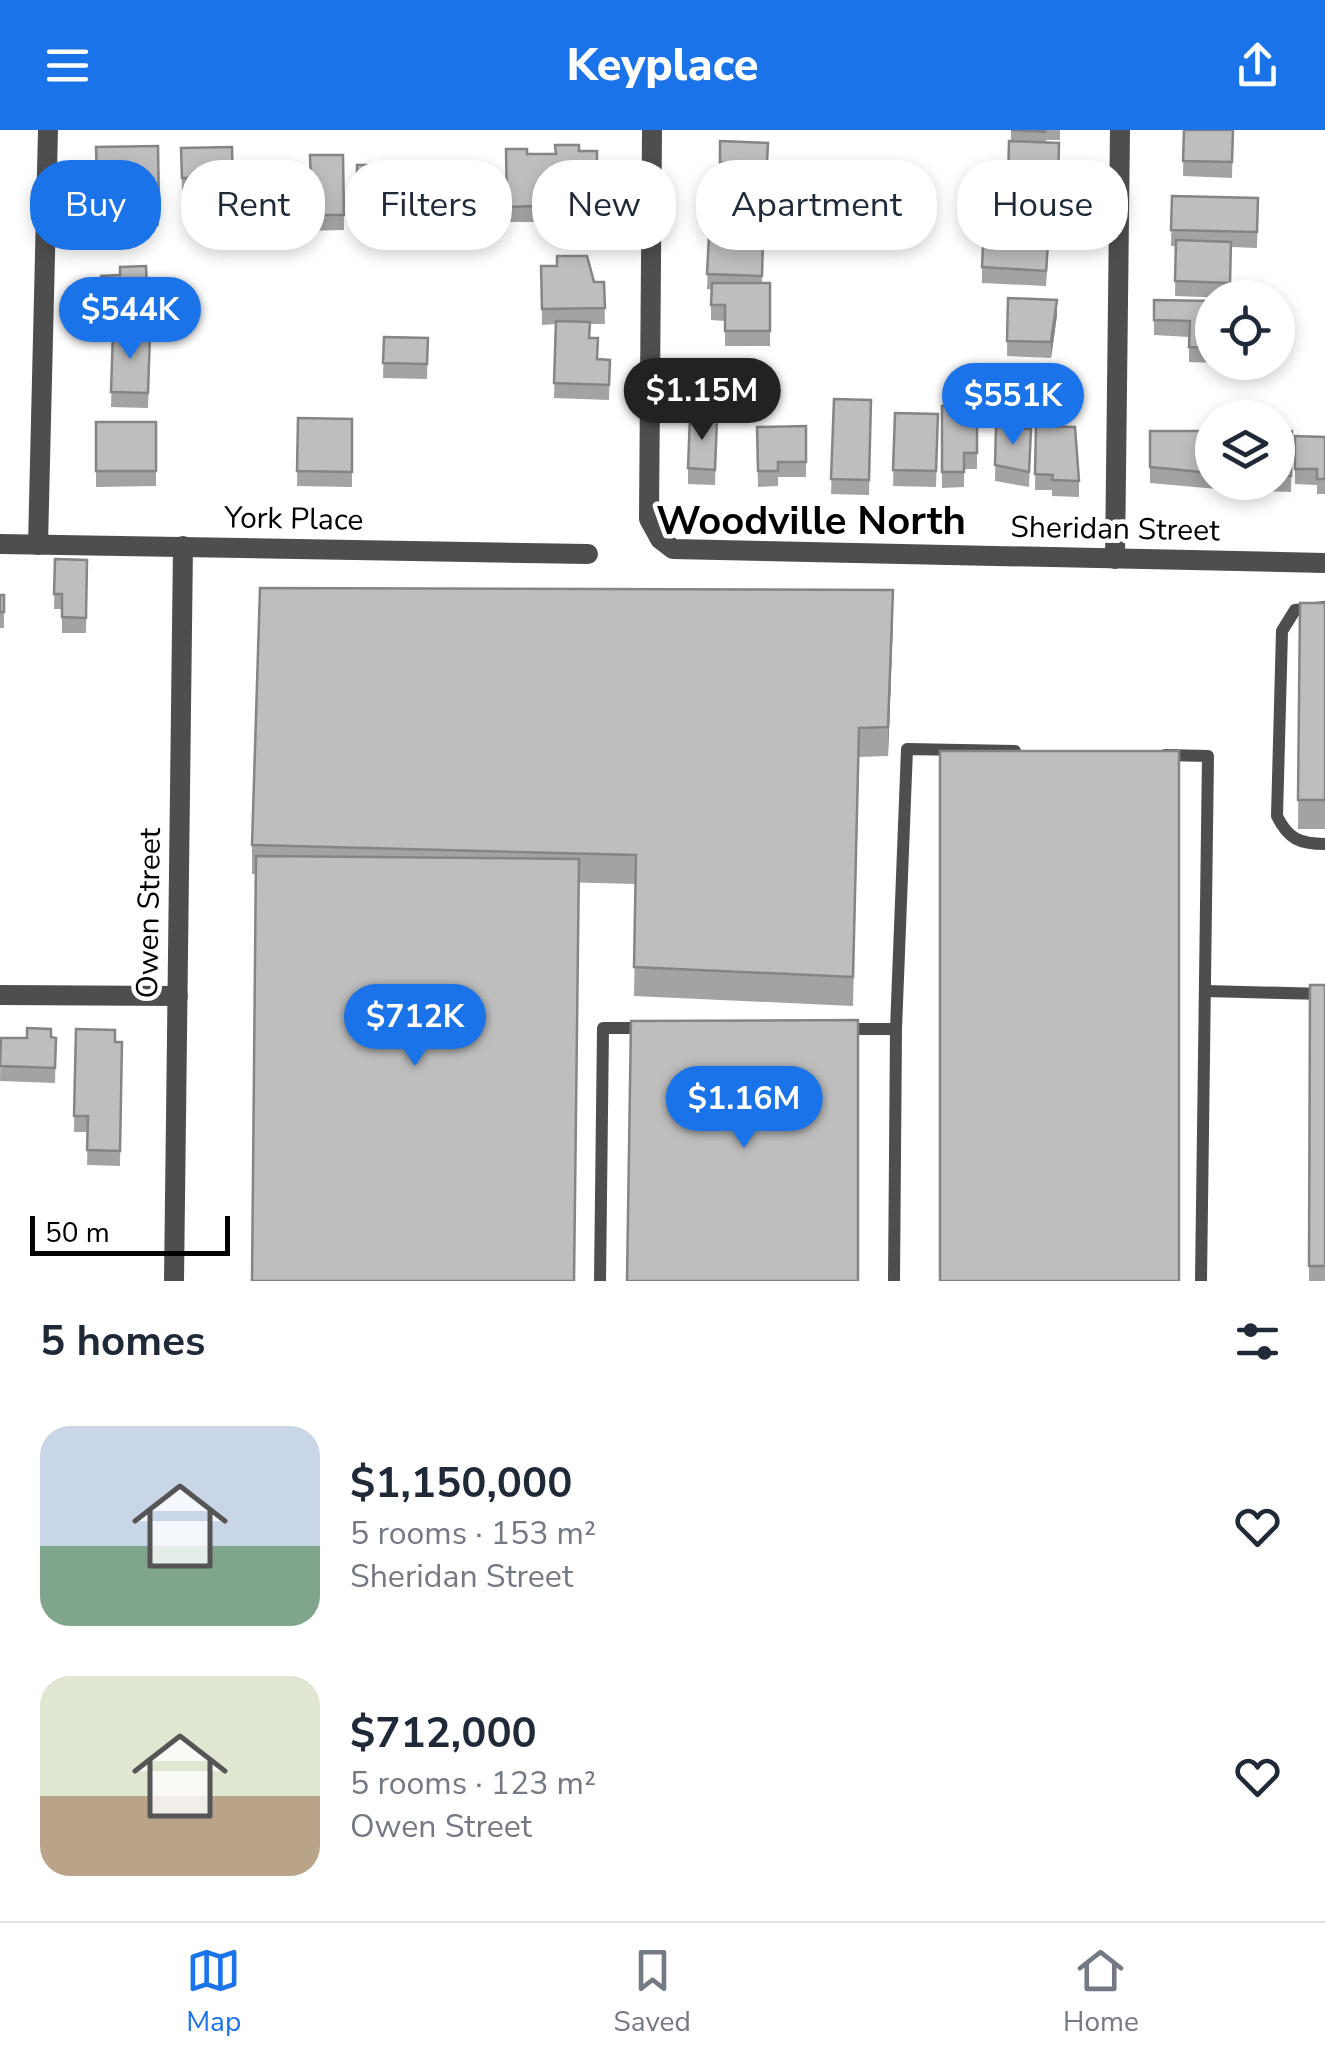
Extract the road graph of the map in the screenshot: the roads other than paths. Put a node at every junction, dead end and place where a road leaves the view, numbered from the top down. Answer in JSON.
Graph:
{"nodes":[{"id":1,"x":48,"y":130,"type":"edge"},
{"id":2,"x":652,"y":130,"type":"edge"},
{"id":3,"x":1120,"y":130,"type":"edge"},
{"id":4,"x":0,"y":544,"type":"edge"},
{"id":5,"x":38,"y":545,"type":"junction"},
{"id":6,"x":183,"y":546,"type":"junction"},
{"id":7,"x":588,"y":554,"type":"dead end"},
{"id":8,"x":1115,"y":559,"type":"junction"},
{"id":9,"x":1325,"y":562,"type":"edge"},
{"id":10,"x":1325,"y":607,"type":"edge"},
{"id":11,"x":1038,"y":752,"type":"edge"},
{"id":12,"x":1151,"y":754,"type":"edge"},
{"id":13,"x":1325,"y":844,"type":"edge"},
{"id":14,"x":1205,"y":991,"type":"junction"},
{"id":15,"x":1325,"y":994,"type":"edge"},
{"id":16,"x":0,"y":996,"type":"edge"},
{"id":17,"x":178,"y":996,"type":"junction"},
{"id":18,"x":662,"y":1028,"type":"edge"},
{"id":19,"x":818,"y":1029,"type":"edge"},
{"id":20,"x":896,"y":1029,"type":"junction"},
{"id":21,"x":174,"y":1281,"type":"edge"},
{"id":22,"x":600,"y":1281,"type":"edge"},
{"id":23,"x":894,"y":1281,"type":"edge"},
{"id":24,"x":1201,"y":1281,"type":"edge"}],
"edges":[{"from":1,"to":5,"type":"street"},
{"from":2,"to":8,"type":"street","name":"Sheridan Street"},
{"from":3,"to":8,"type":"street"},
{"from":4,"to":5,"type":"street","name":"York Place"},
{"from":5,"to":6,"type":"street","name":"York Place"},
{"from":6,"to":7,"type":"street","name":"York Place"},
{"from":6,"to":17,"type":"street","name":"Owen Street"},
{"from":8,"to":9,"type":"street","name":"Sheridan Street"},
{"from":10,"to":13,"type":"lane"},
{"from":11,"to":20,"type":"lane"},
{"from":12,"to":14,"type":"lane"},
{"from":14,"to":15,"type":"lane"},
{"from":14,"to":24,"type":"lane"},
{"from":16,"to":17,"type":"street"},
{"from":17,"to":21,"type":"street","name":"Owen Street"},
{"from":18,"to":22,"type":"lane"},
{"from":19,"to":20,"type":"lane"},
{"from":20,"to":23,"type":"lane"}]}
